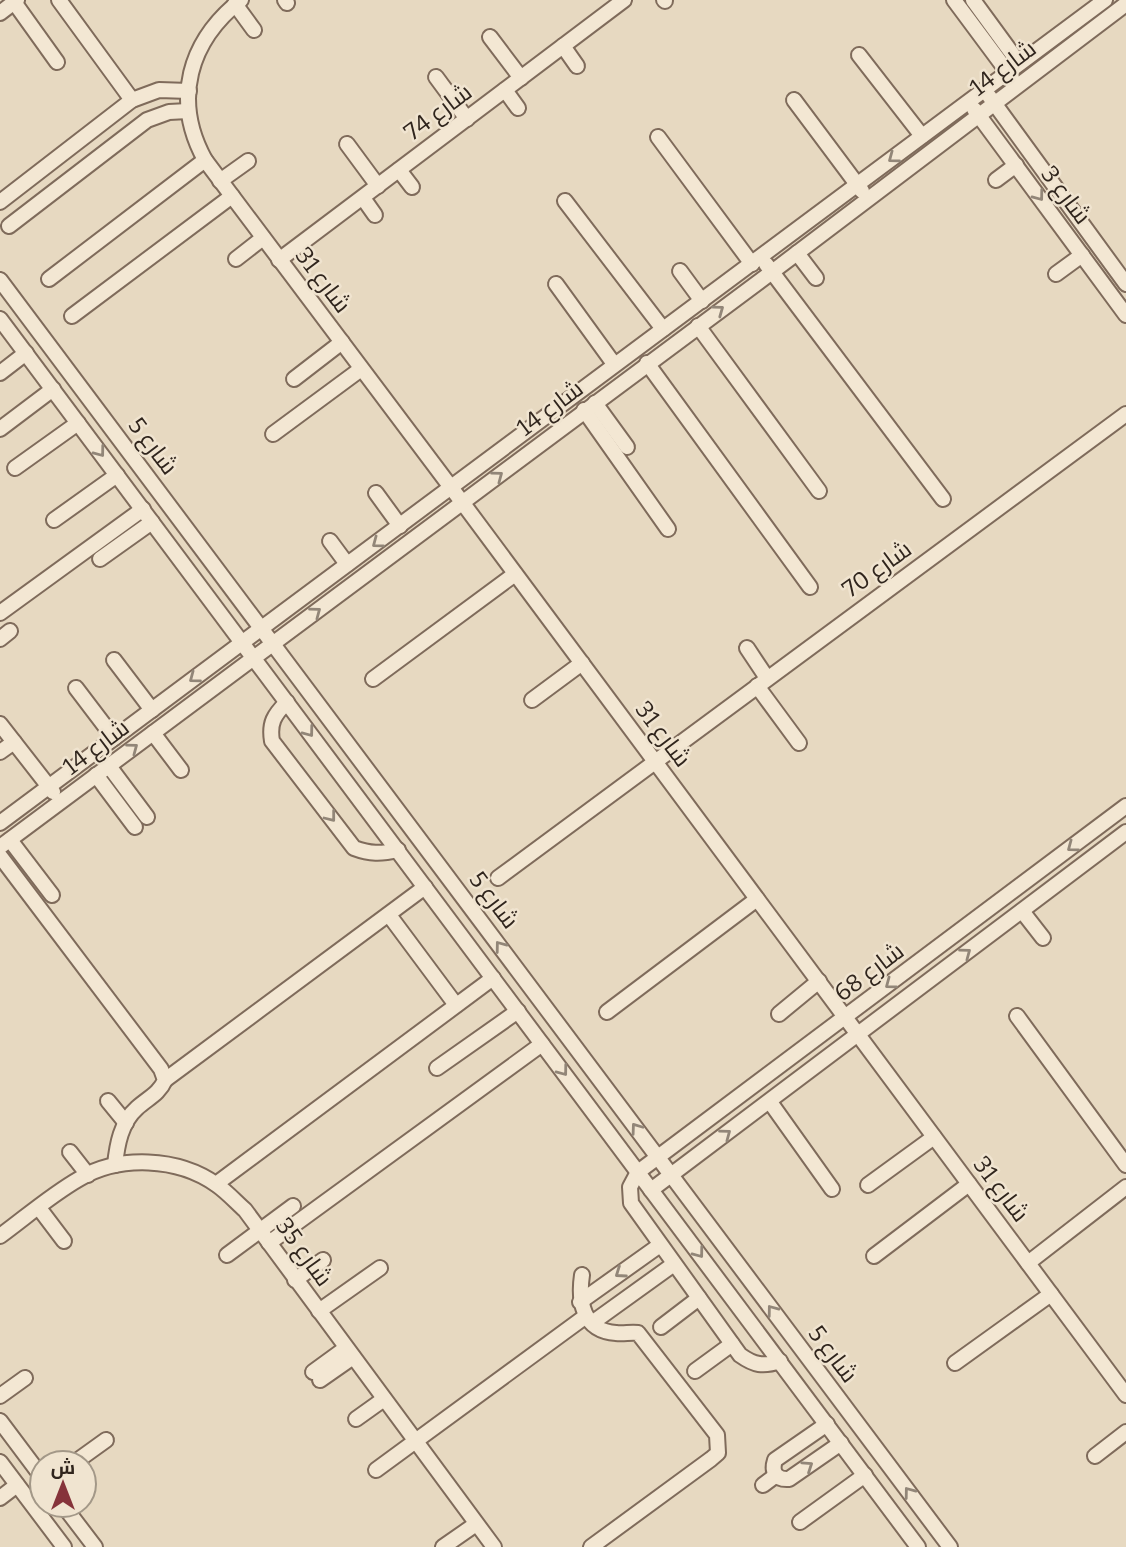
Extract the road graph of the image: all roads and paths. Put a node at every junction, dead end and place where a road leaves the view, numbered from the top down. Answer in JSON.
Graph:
{"nodes":[{"id":1,"x":59,"y":0,"type":"edge"},
{"id":2,"x":954,"y":0,"type":"edge"},
{"id":3,"x":973,"y":0,"type":"edge"},
{"id":4,"x":16,"y":1,"type":"edge"},
{"id":5,"x":1101,"y":1,"type":"edge"},
{"id":6,"x":238,"y":2,"type":"edge"},
{"id":7,"x":618,"y":2,"type":"edge"},
{"id":8,"x":1126,"y":4,"type":"edge"},
{"id":9,"x":0,"y":13,"type":"edge"},
{"id":10,"x":1109,"y":16,"type":"junction"},
{"id":11,"x":254,"y":30,"type":"dead end"},
{"id":12,"x":490,"y":37,"type":"dead end"},
{"id":13,"x":563,"y":47,"type":"junction"},
{"id":14,"x":859,"y":55,"type":"dead end"},
{"id":15,"x":57,"y":62,"type":"dead end"},
{"id":16,"x":577,"y":66,"type":"dead end"},
{"id":17,"x":1014,"y":68,"type":"junction"},
{"id":18,"x":436,"y":77,"type":"dead end"},
{"id":19,"x":521,"y":78,"type":"junction"},
{"id":20,"x":1018,"y":85,"type":"junction"},
{"id":21,"x":189,"y":90,"type":"junction"},
{"id":22,"x":505,"y":90,"type":"junction"},
{"id":23,"x":984,"y":90,"type":"junction"},
{"id":24,"x":132,"y":100,"type":"junction"},
{"id":25,"x":794,"y":100,"type":"dead end"},
{"id":26,"x":969,"y":102,"type":"junction"},
{"id":27,"x":994,"y":103,"type":"junction"},
{"id":28,"x":518,"y":108,"type":"dead end"},
{"id":29,"x":188,"y":111,"type":"junction"},
{"id":30,"x":979,"y":115,"type":"junction"},
{"id":31,"x":467,"y":119,"type":"junction"},
{"id":32,"x":922,"y":136,"type":"junction"},
{"id":33,"x":658,"y":137,"type":"dead end"},
{"id":34,"x":347,"y":144,"type":"dead end"},
{"id":35,"x":205,"y":160,"type":"junction"},
{"id":36,"x":248,"y":161,"type":"dead end"},
{"id":37,"x":1016,"y":165,"type":"junction"},
{"id":38,"x":399,"y":170,"type":"junction"},
{"id":39,"x":996,"y":180,"type":"dead end"},
{"id":40,"x":220,"y":181,"type":"junction"},
{"id":41,"x":857,"y":184,"type":"junction"},
{"id":42,"x":378,"y":186,"type":"junction"},
{"id":43,"x":412,"y":187,"type":"dead end"},
{"id":44,"x":232,"y":196,"type":"junction"},
{"id":45,"x":363,"y":198,"type":"junction"},
{"id":46,"x":868,"y":199,"type":"junction"},
{"id":47,"x":565,"y":201,"type":"dead end"},
{"id":48,"x":0,"y":202,"type":"edge"},
{"id":49,"x":375,"y":215,"type":"dead end"},
{"id":50,"x":9,"y":226,"type":"dead end"},
{"id":51,"x":263,"y":239,"type":"junction"},
{"id":52,"x":797,"y":253,"type":"junction"},
{"id":53,"x":1082,"y":255,"type":"junction"},
{"id":54,"x":236,"y":259,"type":"dead end"},
{"id":55,"x":279,"y":261,"type":"junction"},
{"id":56,"x":757,"y":261,"type":"junction"},
{"id":57,"x":680,"y":271,"type":"dead end"},
{"id":58,"x":772,"y":272,"type":"junction"},
{"id":59,"x":1056,"y":274,"type":"dead end"},
{"id":60,"x":816,"y":278,"type":"dead end"},
{"id":61,"x":49,"y":279,"type":"dead end"},
{"id":62,"x":0,"y":280,"type":"edge"},
{"id":63,"x":556,"y":284,"type":"dead end"},
{"id":64,"x":1126,"y":284,"type":"edge"},
{"id":65,"x":702,"y":301,"type":"junction"},
{"id":66,"x":1126,"y":314,"type":"edge"},
{"id":67,"x":72,"y":316,"type":"dead end"},
{"id":68,"x":1,"y":322,"type":"edge"},
{"id":69,"x":698,"y":326,"type":"junction"},
{"id":70,"x":663,"y":329,"type":"junction"},
{"id":71,"x":342,"y":342,"type":"junction"},
{"id":72,"x":26,"y":353,"type":"junction"},
{"id":73,"x":647,"y":363,"type":"junction"},
{"id":74,"x":614,"y":364,"type":"junction"},
{"id":75,"x":361,"y":369,"type":"junction"},
{"id":76,"x":0,"y":373,"type":"edge"},
{"id":77,"x":294,"y":379,"type":"dead end"},
{"id":78,"x":53,"y":389,"type":"junction"},
{"id":79,"x":589,"y":407,"type":"junction"},
{"id":80,"x":1126,"y":414,"type":"edge"},
{"id":81,"x":78,"y":423,"type":"junction"},
{"id":82,"x":0,"y":429,"type":"edge"},
{"id":83,"x":273,"y":434,"type":"dead end"},
{"id":84,"x":627,"y":447,"type":"dead end"},
{"id":85,"x":15,"y":468,"type":"dead end"},
{"id":86,"x":117,"y":474,"type":"junction"},
{"id":87,"x":450,"y":487,"type":"junction"},
{"id":88,"x":819,"y":491,"type":"dead end"},
{"id":89,"x":376,"y":493,"type":"dead end"},
{"id":90,"x":943,"y":499,"type":"dead end"},
{"id":91,"x":462,"y":502,"type":"junction"},
{"id":92,"x":143,"y":509,"type":"junction"},
{"id":93,"x":54,"y":520,"type":"dead end"},
{"id":94,"x":152,"y":522,"type":"junction"},
{"id":95,"x":400,"y":526,"type":"junction"},
{"id":96,"x":668,"y":529,"type":"dead end"},
{"id":97,"x":330,"y":541,"type":"dead end"},
{"id":98,"x":100,"y":559,"type":"dead end"},
{"id":99,"x":347,"y":565,"type":"junction"},
{"id":100,"x":515,"y":574,"type":"junction"},
{"id":101,"x":810,"y":587,"type":"dead end"},
{"id":102,"x":0,"y":613,"type":"edge"},
{"id":103,"x":261,"y":628,"type":"junction"},
{"id":104,"x":242,"y":643,"type":"junction"},
{"id":105,"x":273,"y":644,"type":"junction"},
{"id":106,"x":747,"y":648,"type":"dead end"},
{"id":107,"x":254,"y":658,"type":"junction"},
{"id":108,"x":114,"y":660,"type":"dead end"},
{"id":109,"x":582,"y":663,"type":"junction"},
{"id":110,"x":373,"y":680,"type":"dead end"},
{"id":111,"x":762,"y":682,"type":"junction"},
{"id":112,"x":76,"y":688,"type":"dead end"},
{"id":113,"x":532,"y":700,"type":"dead end"},
{"id":114,"x":287,"y":702,"type":"junction"},
{"id":115,"x":152,"y":710,"type":"junction"},
{"id":116,"x":0,"y":724,"type":"edge"},
{"id":117,"x":153,"y":733,"type":"junction"},
{"id":118,"x":114,"y":738,"type":"junction"},
{"id":119,"x":14,"y":742,"type":"junction"},
{"id":120,"x":799,"y":743,"type":"dead end"},
{"id":121,"x":0,"y":752,"type":"edge"},
{"id":122,"x":655,"y":762,"type":"junction"},
{"id":123,"x":109,"y":766,"type":"junction"},
{"id":124,"x":181,"y":770,"type":"dead end"},
{"id":125,"x":96,"y":775,"type":"junction"},
{"id":126,"x":49,"y":787,"type":"junction"},
{"id":127,"x":61,"y":802,"type":"junction"},
{"id":128,"x":1126,"y":806,"type":"edge"},
{"id":129,"x":146,"y":817,"type":"dead end"},
{"id":130,"x":0,"y":823,"type":"edge"},
{"id":131,"x":135,"y":827,"type":"dead end"},
{"id":132,"x":1126,"y":832,"type":"edge"},
{"id":133,"x":5,"y":844,"type":"edge"},
{"id":134,"x":398,"y":850,"type":"junction"},
{"id":135,"x":0,"y":856,"type":"edge"},
{"id":136,"x":498,"y":878,"type":"dead end"},
{"id":137,"x":425,"y":887,"type":"junction"},
{"id":138,"x":52,"y":895,"type":"dead end"},
{"id":139,"x":757,"y":899,"type":"junction"},
{"id":140,"x":1022,"y":911,"type":"junction"},
{"id":141,"x":389,"y":915,"type":"junction"},
{"id":142,"x":1043,"y":938,"type":"dead end"},
{"id":143,"x":493,"y":978,"type":"junction"},
{"id":144,"x":819,"y":981,"type":"junction"},
{"id":145,"x":456,"y":1006,"type":"junction"},
{"id":146,"x":518,"y":1011,"type":"junction"},
{"id":147,"x":607,"y":1012,"type":"dead end"},
{"id":148,"x":779,"y":1014,"type":"dead end"},
{"id":149,"x":1017,"y":1016,"type":"dead end"},
{"id":150,"x":846,"y":1018,"type":"junction"},
{"id":151,"x":859,"y":1035,"type":"junction"},
{"id":152,"x":542,"y":1044,"type":"junction"},
{"id":153,"x":437,"y":1068,"type":"dead end"},
{"id":154,"x":165,"y":1080,"type":"junction"},
{"id":155,"x":108,"y":1101,"type":"dead end"},
{"id":156,"x":770,"y":1102,"type":"junction"},
{"id":157,"x":125,"y":1124,"type":"junction"},
{"id":158,"x":934,"y":1137,"type":"junction"},
{"id":159,"x":70,"y":1152,"type":"dead end"},
{"id":160,"x":657,"y":1158,"type":"junction"},
{"id":161,"x":115,"y":1165,"type":"junction"},
{"id":162,"x":1126,"y":1165,"type":"edge"},
{"id":163,"x":638,"y":1172,"type":"junction"},
{"id":164,"x":88,"y":1175,"type":"junction"},
{"id":165,"x":671,"y":1175,"type":"junction"},
{"id":166,"x":216,"y":1184,"type":"junction"},
{"id":167,"x":969,"y":1184,"type":"junction"},
{"id":168,"x":868,"y":1185,"type":"dead end"},
{"id":169,"x":1126,"y":1187,"type":"edge"},
{"id":170,"x":832,"y":1189,"type":"dead end"},
{"id":171,"x":651,"y":1190,"type":"junction"},
{"id":172,"x":293,"y":1206,"type":"dead end"},
{"id":173,"x":39,"y":1208,"type":"junction"},
{"id":174,"x":0,"y":1216,"type":"edge"},
{"id":175,"x":260,"y":1231,"type":"junction"},
{"id":176,"x":5,"y":1233,"type":"edge"},
{"id":177,"x":64,"y":1241,"type":"dead end"},
{"id":178,"x":269,"y":1243,"type":"junction"},
{"id":179,"x":660,"y":1245,"type":"junction"},
{"id":180,"x":226,"y":1255,"type":"dead end"},
{"id":181,"x":874,"y":1256,"type":"dead end"},
{"id":182,"x":323,"y":1260,"type":"dead end"},
{"id":183,"x":1028,"y":1263,"type":"junction"},
{"id":184,"x":674,"y":1264,"type":"junction"},
{"id":185,"x":380,"y":1268,"type":"dead end"},
{"id":186,"x":582,"y":1275,"type":"dead end"},
{"id":187,"x":295,"y":1280,"type":"junction"},
{"id":188,"x":1051,"y":1294,"type":"junction"},
{"id":189,"x":699,"y":1298,"type":"junction"},
{"id":190,"x":580,"y":1301,"type":"junction"},
{"id":191,"x":319,"y":1311,"type":"junction"},
{"id":192,"x":589,"y":1320,"type":"junction"},
{"id":193,"x":660,"y":1327,"type":"dead end"},
{"id":194,"x":732,"y":1344,"type":"junction"},
{"id":195,"x":349,"y":1352,"type":"junction"},
{"id":196,"x":780,"y":1361,"type":"junction"},
{"id":197,"x":955,"y":1363,"type":"dead end"},
{"id":198,"x":695,"y":1371,"type":"dead end"},
{"id":199,"x":316,"y":1376,"type":"dead end"},
{"id":200,"x":25,"y":1378,"type":"dead end"},
{"id":201,"x":1126,"y":1395,"type":"edge"},
{"id":202,"x":0,"y":1396,"type":"edge"},
{"id":203,"x":384,"y":1399,"type":"junction"},
{"id":204,"x":356,"y":1419,"type":"dead end"},
{"id":205,"x":0,"y":1421,"type":"edge"},
{"id":206,"x":827,"y":1424,"type":"junction"},
{"id":207,"x":1126,"y":1432,"type":"edge"},
{"id":208,"x":106,"y":1440,"type":"dead end"},
{"id":209,"x":415,"y":1441,"type":"junction"},
{"id":210,"x":841,"y":1443,"type":"junction"},
{"id":211,"x":93,"y":1449,"type":"edge"},
{"id":212,"x":1095,"y":1455,"type":"dead end"},
{"id":213,"x":28,"y":1458,"type":"edge"},
{"id":214,"x":0,"y":1462,"type":"edge"},
{"id":215,"x":376,"y":1470,"type":"dead end"},
{"id":216,"x":864,"y":1475,"type":"junction"},
{"id":217,"x":18,"y":1485,"type":"junction"},
{"id":218,"x":0,"y":1498,"type":"edge"},
{"id":219,"x":64,"y":1519,"type":"edge"},
{"id":220,"x":74,"y":1519,"type":"edge"},
{"id":221,"x":800,"y":1522,"type":"dead end"},
{"id":222,"x":476,"y":1524,"type":"junction"},
{"id":223,"x":56,"y":1541,"type":"edge"},
{"id":224,"x":916,"y":1546,"type":"edge"},
{"id":225,"x":94,"y":1547,"type":"edge"},
{"id":226,"x":443,"y":1547,"type":"edge"},
{"id":227,"x":494,"y":1547,"type":"edge"},
{"id":228,"x":590,"y":1547,"type":"edge"},
{"id":229,"x":950,"y":1547,"type":"edge"}],
"edges":[{"from":1,"to":24,"type":"street"},
{"from":2,"to":17,"type":"street"},
{"from":3,"to":17,"type":"street"},
{"from":4,"to":9,"type":"street"},
{"from":4,"to":15,"type":"street"},
{"from":5,"to":10,"type":"street"},
{"from":5,"to":17,"type":"street","name":"شارع 14"},
{"from":6,"to":11,"type":"street"},
{"from":6,"to":21,"type":"street","name":"شارع 31"},
{"from":7,"to":13,"type":"street","name":"شارع 74"},
{"from":8,"to":10,"type":"street","name":"شارع 14"},
{"from":10,"to":20,"type":"street","name":"شارع 14"},
{"from":12,"to":19,"type":"street"},
{"from":13,"to":16,"type":"street"},
{"from":13,"to":19,"type":"street","name":"شارع 74"},
{"from":14,"to":32,"type":"street"},
{"from":17,"to":20,"type":"street"},
{"from":17,"to":23,"type":"street","name":"شارع 14"},
{"from":18,"to":31,"type":"street"},
{"from":19,"to":22,"type":"street","name":"شارع 74"},
{"from":20,"to":27,"type":"street","name":"شارع 14"},
{"from":21,"to":24,"type":"street"},
{"from":21,"to":29,"type":"street","name":"شارع 31"},
{"from":22,"to":28,"type":"street"},
{"from":22,"to":31,"type":"street","name":"شارع 74"},
{"from":23,"to":26,"type":"street","name":"شارع 14"},
{"from":23,"to":27,"type":"street","name":"شارع 3"},
{"from":24,"to":48,"type":"street"},
{"from":25,"to":41,"type":"street"},
{"from":26,"to":30,"type":"street","name":"شارع 3"},
{"from":26,"to":32,"type":"street","name":"شارع 14"},
{"from":27,"to":30,"type":"street","name":"شارع 14"},
{"from":27,"to":64,"type":"street","name":"شارع 3"},
{"from":29,"to":35,"type":"street","name":"شارع 31"},
{"from":29,"to":50,"type":"street"},
{"from":30,"to":37,"type":"street","name":"شارع 3"},
{"from":30,"to":46,"type":"street","name":"شارع 14"},
{"from":31,"to":38,"type":"street","name":"شارع 74"},
{"from":32,"to":41,"type":"street","name":"شارع 14","one_way":true},
{"from":33,"to":56,"type":"street"},
{"from":34,"to":42,"type":"street"},
{"from":35,"to":40,"type":"street","name":"شارع 31"},
{"from":35,"to":61,"type":"street"},
{"from":36,"to":40,"type":"street"},
{"from":37,"to":39,"type":"street"},
{"from":37,"to":53,"type":"street","name":"شارع 3","one_way":true},
{"from":38,"to":42,"type":"street","name":"شارع 74"},
{"from":38,"to":43,"type":"street"},
{"from":40,"to":44,"type":"street","name":"شارع 31"},
{"from":41,"to":46,"type":"street"},
{"from":41,"to":56,"type":"street","name":"شارع 14"},
{"from":42,"to":45,"type":"street","name":"شارع 74"},
{"from":44,"to":51,"type":"street","name":"شارع 31"},
{"from":44,"to":67,"type":"street"},
{"from":45,"to":49,"type":"street"},
{"from":45,"to":55,"type":"street","name":"شارع 74"},
{"from":46,"to":52,"type":"street","name":"شارع 14"},
{"from":47,"to":70,"type":"street"},
{"from":51,"to":54,"type":"street"},
{"from":51,"to":55,"type":"street","name":"شارع 31"},
{"from":52,"to":58,"type":"street","name":"شارع 14"},
{"from":52,"to":60,"type":"street"},
{"from":53,"to":59,"type":"street"},
{"from":53,"to":66,"type":"street","name":"شارع 3"},
{"from":55,"to":71,"type":"street","name":"شارع 31"},
{"from":56,"to":58,"type":"street"},
{"from":56,"to":65,"type":"street","name":"شارع 14"},
{"from":57,"to":65,"type":"street"},
{"from":69,"to":58,"type":"street","name":"شارع 14","one_way":true},
{"from":58,"to":90,"type":"street"},
{"from":62,"to":103,"type":"street","name":"شارع 5"},
{"from":63,"to":74,"type":"street"},
{"from":65,"to":70,"type":"street","name":"شارع 14"},
{"from":68,"to":72,"type":"street","name":"شارع 5"},
{"from":69,"to":73,"type":"street","name":"شارع 14"},
{"from":69,"to":88,"type":"street"},
{"from":70,"to":74,"type":"street","name":"شارع 14"},
{"from":71,"to":75,"type":"street","name":"شارع 31"},
{"from":71,"to":77,"type":"street"},
{"from":72,"to":76,"type":"street"},
{"from":72,"to":78,"type":"street","name":"شارع 5"},
{"from":73,"to":79,"type":"street","name":"شارع 14"},
{"from":73,"to":101,"type":"street"},
{"from":74,"to":87,"type":"street","name":"شارع 14"},
{"from":75,"to":83,"type":"street"},
{"from":75,"to":87,"type":"street","name":"شارع 31"},
{"from":78,"to":81,"type":"street","name":"شارع 5"},
{"from":78,"to":82,"type":"street"},
{"from":79,"to":84,"type":"street"},
{"from":91,"to":79,"type":"street","name":"شارع 14","one_way":true},
{"from":79,"to":96,"type":"street"},
{"from":80,"to":111,"type":"street","name":"شارع 70"},
{"from":81,"to":85,"type":"street"},
{"from":81,"to":86,"type":"street","name":"شارع 5","one_way":true},
{"from":86,"to":92,"type":"street","name":"شارع 5"},
{"from":86,"to":93,"type":"street"},
{"from":87,"to":91,"type":"street","name":"شارع 31"},
{"from":87,"to":95,"type":"street","name":"شارع 14"},
{"from":89,"to":95,"type":"street"},
{"from":91,"to":100,"type":"street","name":"شارع 31"},
{"from":105,"to":91,"type":"street","name":"شارع 14","one_way":true},
{"from":92,"to":94,"type":"street","name":"شارع 5"},
{"from":92,"to":102,"type":"street"},
{"from":94,"to":98,"type":"street"},
{"from":94,"to":104,"type":"street","name":"شارع 5"},
{"from":95,"to":99,"type":"street","name":"شارع 14","one_way":true},
{"from":97,"to":99,"type":"street"},
{"from":99,"to":103,"type":"street","name":"شارع 14"},
{"from":100,"to":109,"type":"street","name":"شارع 31"},
{"from":100,"to":110,"type":"street"},
{"from":103,"to":104,"type":"street","name":"شارع 14"},
{"from":103,"to":105,"type":"street","name":"شارع 5"},
{"from":104,"to":107,"type":"street","name":"شارع 5"},
{"from":104,"to":115,"type":"street","name":"شارع 14","one_way":true},
{"from":105,"to":107,"type":"street","name":"شارع 14"},
{"from":160,"to":105,"type":"street","name":"شارع 5","one_way":true},
{"from":106,"to":111,"type":"street"},
{"from":107,"to":114,"type":"street","name":"شارع 5"},
{"from":107,"to":117,"type":"street","name":"شارع 14"},
{"from":108,"to":115,"type":"street"},
{"from":109,"to":113,"type":"street"},
{"from":109,"to":122,"type":"street","name":"شارع 31"},
{"from":111,"to":120,"type":"street"},
{"from":111,"to":122,"type":"street","name":"شارع 70"},
{"from":112,"to":118,"type":"street"},
{"from":114,"to":134,"type":"street","name":"شارع 5","one_way":true},
{"from":114,"to":134,"type":"street","one_way":true},
{"from":115,"to":118,"type":"street","name":"شارع 14"},
{"from":116,"to":119,"type":"street"},
{"from":123,"to":117,"type":"street","name":"شارع 14","one_way":true},
{"from":117,"to":124,"type":"street"},
{"from":118,"to":126,"type":"street","name":"شارع 14"},
{"from":119,"to":121,"type":"street"},
{"from":119,"to":126,"type":"street"},
{"from":122,"to":136,"type":"street","name":"شارع 70"},
{"from":122,"to":139,"type":"street","name":"شارع 31"},
{"from":123,"to":125,"type":"street","name":"شارع 14"},
{"from":123,"to":129,"type":"street"},
{"from":125,"to":127,"type":"street","name":"شارع 14"},
{"from":125,"to":131,"type":"street"},
{"from":126,"to":127,"type":"street"},
{"from":126,"to":130,"type":"street","name":"شارع 14"},
{"from":127,"to":133,"type":"street","name":"شارع 14"},
{"from":128,"to":150,"type":"street","name":"شارع 68","one_way":true},
{"from":132,"to":140,"type":"street","name":"شارع 68"},
{"from":133,"to":138,"type":"street"},
{"from":134,"to":137,"type":"street","name":"شارع 5"},
{"from":135,"to":154,"type":"street"},
{"from":137,"to":141,"type":"street"},
{"from":137,"to":143,"type":"street","name":"شارع 5"},
{"from":139,"to":144,"type":"street","name":"شارع 31"},
{"from":139,"to":147,"type":"street"},
{"from":140,"to":142,"type":"street"},
{"from":151,"to":140,"type":"street","name":"شارع 68","one_way":true},
{"from":141,"to":145,"type":"street"},
{"from":141,"to":154,"type":"street"},
{"from":143,"to":145,"type":"street"},
{"from":143,"to":146,"type":"street","name":"شارع 5"},
{"from":144,"to":148,"type":"street"},
{"from":144,"to":150,"type":"street","name":"شارع 31"},
{"from":145,"to":166,"type":"street"},
{"from":146,"to":152,"type":"street","name":"شارع 5"},
{"from":146,"to":153,"type":"street"},
{"from":149,"to":162,"type":"street"},
{"from":150,"to":151,"type":"street","name":"شارع 31"},
{"from":150,"to":160,"type":"street","name":"شارع 68"},
{"from":151,"to":156,"type":"street","name":"شارع 68"},
{"from":151,"to":158,"type":"street","name":"شارع 31"},
{"from":152,"to":163,"type":"street","name":"شارع 5","one_way":true},
{"from":152,"to":178,"type":"street"},
{"from":154,"to":157,"type":"street"},
{"from":155,"to":157,"type":"street"},
{"from":165,"to":156,"type":"street","name":"شارع 68","one_way":true},
{"from":156,"to":170,"type":"street"},
{"from":157,"to":161,"type":"street"},
{"from":158,"to":167,"type":"street","name":"شارع 31"},
{"from":158,"to":168,"type":"street"},
{"from":159,"to":164,"type":"street"},
{"from":160,"to":163,"type":"street","name":"شارع 68"},
{"from":160,"to":165,"type":"street","name":"شارع 5"},
{"from":161,"to":164,"type":"street","name":"شارع 35"},
{"from":161,"to":166,"type":"street","name":"شارع 35"},
{"from":163,"to":171,"type":"street","name":"شارع 5"},
{"from":163,"to":179,"type":"street"},
{"from":164,"to":173,"type":"street","name":"شارع 35"},
{"from":165,"to":171,"type":"street","name":"شارع 68"},
{"from":229,"to":165,"type":"street","name":"شارع 5","one_way":true},
{"from":166,"to":175,"type":"street","name":"شارع 35"},
{"from":167,"to":181,"type":"street"},
{"from":167,"to":183,"type":"street","name":"شارع 31"},
{"from":169,"to":183,"type":"street"},
{"from":171,"to":196,"type":"street","name":"شارع 5","one_way":true},
{"from":172,"to":175,"type":"street"},
{"from":173,"to":176,"type":"street","name":"شارع 35"},
{"from":173,"to":177,"type":"street"},
{"from":174,"to":176,"type":"street"},
{"from":175,"to":178,"type":"street","name":"شارع 35"},
{"from":175,"to":180,"type":"street"},
{"from":178,"to":187,"type":"street","name":"شارع 35"},
{"from":179,"to":184,"type":"street"},
{"from":179,"to":190,"type":"street","one_way":true},
{"from":182,"to":187,"type":"street"},
{"from":183,"to":188,"type":"street","name":"شارع 31"},
{"from":184,"to":189,"type":"street"},
{"from":184,"to":192,"type":"street"},
{"from":185,"to":191,"type":"street"},
{"from":186,"to":190,"type":"street"},
{"from":187,"to":191,"type":"street","name":"شارع 35"},
{"from":188,"to":197,"type":"street"},
{"from":188,"to":201,"type":"street","name":"شارع 31"},
{"from":189,"to":193,"type":"street"},
{"from":189,"to":194,"type":"street"},
{"from":190,"to":192,"type":"street"},
{"from":191,"to":195,"type":"street","name":"شارع 35"},
{"from":192,"to":209,"type":"street"},
{"from":192,"to":228,"type":"street"},
{"from":194,"to":196,"type":"street"},
{"from":194,"to":198,"type":"street"},
{"from":195,"to":199,"type":"street"},
{"from":195,"to":203,"type":"street","name":"شارع 35"},
{"from":196,"to":206,"type":"street","name":"شارع 5"},
{"from":200,"to":202,"type":"street"},
{"from":203,"to":204,"type":"street"},
{"from":203,"to":209,"type":"street","name":"شارع 35"},
{"from":205,"to":213,"type":"street"},
{"from":206,"to":210,"type":"street","name":"شارع 5"},
{"from":206,"to":210,"type":"street","one_way":true},
{"from":207,"to":212,"type":"street"},
{"from":208,"to":211,"type":"street"},
{"from":209,"to":215,"type":"street"},
{"from":209,"to":222,"type":"street","name":"شارع 35"},
{"from":210,"to":216,"type":"street","name":"شارع 5"},
{"from":214,"to":217,"type":"street"},
{"from":216,"to":221,"type":"street"},
{"from":216,"to":224,"type":"street","name":"شارع 5"},
{"from":217,"to":218,"type":"street"},
{"from":217,"to":223,"type":"street"},
{"from":219,"to":223,"type":"street"},
{"from":220,"to":225,"type":"street"},
{"from":222,"to":226,"type":"street"},
{"from":222,"to":227,"type":"street","name":"شارع 35"}]}
